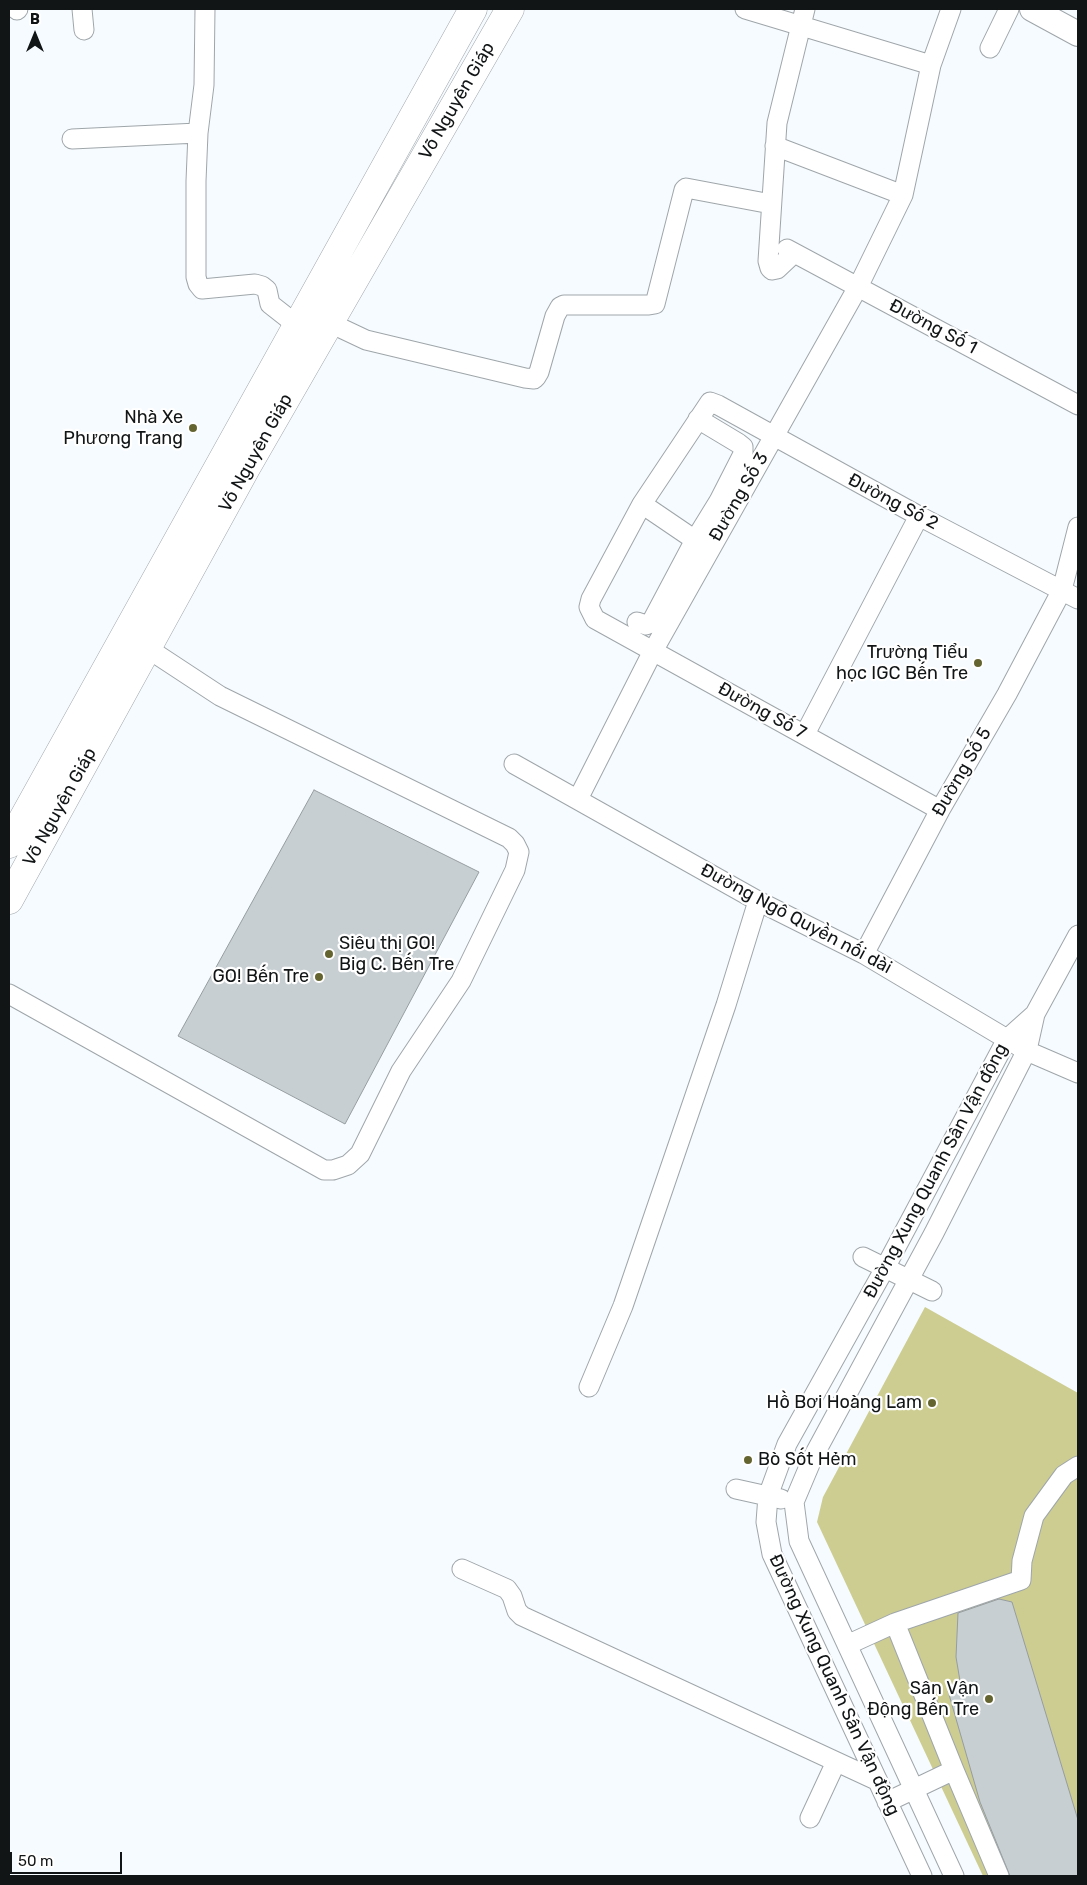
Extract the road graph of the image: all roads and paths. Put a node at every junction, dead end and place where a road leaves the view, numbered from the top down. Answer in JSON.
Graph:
{"nodes":[{"id":1,"x":82,"y":9,"type":"edge"},
{"id":2,"x":205,"y":9,"type":"edge"},
{"id":3,"x":473,"y":9,"type":"edge"},
{"id":4,"x":510,"y":9,"type":"edge"},
{"id":5,"x":745,"y":9,"type":"edge"},
{"id":6,"x":951,"y":9,"type":"edge"},
{"id":7,"x":1009,"y":9,"type":"edge"},
{"id":8,"x":1032,"y":9,"type":"edge"},
{"id":9,"x":803,"y":17,"type":"edge"},
{"id":10,"x":84,"y":30,"type":"dead end"},
{"id":11,"x":1078,"y":34,"type":"edge"},
{"id":12,"x":990,"y":48,"type":"dead end"},
{"id":13,"x":931,"y":65,"type":"junction"},
{"id":14,"x":198,"y":133,"type":"junction"},
{"id":15,"x":72,"y":139,"type":"dead end"},
{"id":16,"x":775,"y":146,"type":"junction"},
{"id":17,"x":903,"y":196,"type":"junction"},
{"id":18,"x":771,"y":204,"type":"junction"},
{"id":19,"x":858,"y":286,"type":"junction"},
{"id":20,"x":330,"y":323,"type":"junction"},
{"id":21,"x":298,"y":326,"type":"junction"},
{"id":22,"x":1078,"y":405,"type":"edge"},
{"id":23,"x":698,"y":419,"type":"junction"},
{"id":24,"x":774,"y":436,"type":"junction"},
{"id":25,"x":236,"y":462,"type":"junction"},
{"id":26,"x":642,"y":504,"type":"junction"},
{"id":27,"x":919,"y":516,"type":"junction"},
{"id":28,"x":1078,"y":527,"type":"edge"},
{"id":29,"x":695,"y":540,"type":"junction"},
{"id":30,"x":1070,"y":594,"type":"edge"},
{"id":31,"x":637,"y":622,"type":"dead end"},
{"id":32,"x":147,"y":648,"type":"junction"},
{"id":33,"x":653,"y":651,"type":"junction"},
{"id":34,"x":805,"y":734,"type":"junction"},
{"id":35,"x":514,"y":764,"type":"dead end"},
{"id":36,"x":578,"y":800,"type":"junction"},
{"id":37,"x":940,"y":810,"type":"junction"},
{"id":38,"x":9,"y":844,"type":"edge"},
{"id":39,"x":9,"y":900,"type":"edge"},
{"id":40,"x":758,"y":901,"type":"junction"},
{"id":41,"x":1078,"y":934,"type":"edge"},
{"id":42,"x":864,"y":954,"type":"junction"},
{"id":43,"x":9,"y":994,"type":"edge"},
{"id":44,"x":1035,"y":1014,"type":"junction"},
{"id":45,"x":1007,"y":1039,"type":"junction"},
{"id":46,"x":1027,"y":1050,"type":"junction"},
{"id":47,"x":1078,"y":1073,"type":"edge"},
{"id":48,"x":863,"y":1257,"type":"dead end"},
{"id":49,"x":885,"y":1268,"type":"junction"},
{"id":50,"x":909,"y":1280,"type":"junction"},
{"id":51,"x":932,"y":1291,"type":"dead end"},
{"id":52,"x":589,"y":1387,"type":"dead end"},
{"id":53,"x":1078,"y":1466,"type":"edge"},
{"id":54,"x":736,"y":1489,"type":"dead end"},
{"id":55,"x":768,"y":1496,"type":"junction"},
{"id":56,"x":794,"y":1502,"type":"junction"},
{"id":57,"x":462,"y":1569,"type":"dead end"},
{"id":58,"x":895,"y":1623,"type":"junction"},
{"id":59,"x":846,"y":1645,"type":"junction"},
{"id":60,"x":836,"y":1762,"type":"junction"},
{"id":61,"x":954,"y":1770,"type":"junction"},
{"id":62,"x":878,"y":1781,"type":"junction"},
{"id":63,"x":914,"y":1789,"type":"junction"},
{"id":64,"x":887,"y":1802,"type":"junction"},
{"id":65,"x":810,"y":1818,"type":"dead end"},
{"id":66,"x":922,"y":1876,"type":"edge"},
{"id":67,"x":954,"y":1876,"type":"edge"},
{"id":68,"x":999,"y":1876,"type":"edge"}],
"edges":[{"from":1,"to":10,"type":"street"},
{"from":2,"to":14,"type":"street"},
{"from":3,"to":21,"type":"highway","name":"Võ Nguyên Giáp"},
{"from":4,"to":20,"type":"highway","name":"Võ Nguyên Giáp"},
{"from":5,"to":9,"type":"street"},
{"from":6,"to":13,"type":"street","name":"Đường Số 3"},
{"from":7,"to":12,"type":"street"},
{"from":8,"to":11,"type":"main road"},
{"from":9,"to":13,"type":"street"},
{"from":9,"to":16,"type":"street"},
{"from":13,"to":17,"type":"street","name":"Đường Số 3"},
{"from":14,"to":15,"type":"street"},
{"from":14,"to":21,"type":"street"},
{"from":16,"to":17,"type":"street"},
{"from":16,"to":18,"type":"street"},
{"from":17,"to":19,"type":"street","name":"Đường Số 3"},
{"from":18,"to":19,"type":"street","name":"Đường Số 1"},
{"from":18,"to":20,"type":"street"},
{"from":19,"to":22,"type":"street","name":"Đường Số 1"},
{"from":19,"to":24,"type":"street","name":"Đường Số 3"},
{"from":20,"to":25,"type":"highway","name":"Võ Nguyên Giáp"},
{"from":21,"to":25,"type":"highway","name":"Võ Nguyên Giáp"},
{"from":23,"to":24,"type":"street","name":"Đường Số 2"},
{"from":23,"to":26,"type":"street"},
{"from":23,"to":29,"type":"street"},
{"from":24,"to":27,"type":"street","name":"Đường Số 2"},
{"from":24,"to":33,"type":"street","name":"Đường Số 3"},
{"from":25,"to":32,"type":"highway","name":"Võ Nguyên Giáp"},
{"from":25,"to":38,"type":"highway","name":"Võ Nguyên Giáp"},
{"from":26,"to":29,"type":"street"},
{"from":26,"to":33,"type":"street","name":"Đường Số 7"},
{"from":27,"to":30,"type":"street","name":"Đường Số 2"},
{"from":27,"to":34,"type":"street"},
{"from":28,"to":30,"type":"street","name":"Đường Số 5"},
{"from":29,"to":31,"type":"street"},
{"from":30,"to":37,"type":"street","name":"Đường Số 5"},
{"from":32,"to":39,"type":"highway","name":"Võ Nguyên Giáp"},
{"from":32,"to":43,"type":"street"},
{"from":33,"to":34,"type":"street","name":"Đường Số 7"},
{"from":33,"to":36,"type":"street","name":"Đường Số 3"},
{"from":34,"to":37,"type":"street","name":"Đường Số 7"},
{"from":35,"to":36,"type":"street","name":"Đường Ngô Quyền nối dài"},
{"from":36,"to":40,"type":"street","name":"Đường Ngô Quyền nối dài"},
{"from":37,"to":42,"type":"street","name":"Đường Số 5"},
{"from":40,"to":42,"type":"street","name":"Đường Ngô Quyền nối dài"},
{"from":40,"to":52,"type":"street"},
{"from":41,"to":44,"type":"street"},
{"from":42,"to":45,"type":"street","name":"Đường Ngô Quyền nối dài"},
{"from":44,"to":45,"type":"street","name":"Đường Xung Quanh Sân Vận động"},
{"from":44,"to":46,"type":"street","name":"Đường Xung Quanh Sân Vận động"},
{"from":45,"to":46,"type":"street","name":"Đường Ngô Quyền nối dài"},
{"from":45,"to":49,"type":"street","name":"Đường Xung Quanh Sân Vận động"},
{"from":46,"to":47,"type":"street","name":"Đường Ngô Quyền nối dài"},
{"from":46,"to":50,"type":"street","name":"Đường Xung Quanh Sân Vận động"},
{"from":48,"to":49,"type":"street"},
{"from":49,"to":50,"type":"street"},
{"from":49,"to":55,"type":"street","name":"Đường Xung Quanh Sân Vận động"},
{"from":50,"to":51,"type":"street"},
{"from":50,"to":56,"type":"street","name":"Đường Xung Quanh Sân Vận động"},
{"from":53,"to":58,"type":"street"},
{"from":54,"to":55,"type":"street"},
{"from":55,"to":56,"type":"street"},
{"from":55,"to":62,"type":"street","name":"Đường Xung Quanh Sân Vận động"},
{"from":56,"to":59,"type":"street","name":"Đường Xung Quanh Sân Vận động"},
{"from":57,"to":60,"type":"street"},
{"from":58,"to":59,"type":"street"},
{"from":58,"to":61,"type":"street"},
{"from":59,"to":63,"type":"street","name":"Đường Xung Quanh Sân Vận động"},
{"from":60,"to":62,"type":"street"},
{"from":60,"to":65,"type":"street"},
{"from":61,"to":63,"type":"street"},
{"from":61,"to":68,"type":"street"},
{"from":62,"to":64,"type":"street","name":"Đường Xung Quanh Sân Vận động"},
{"from":63,"to":64,"type":"street"},
{"from":63,"to":67,"type":"street","name":"Đường Xung Quanh Sân Vận động"},
{"from":64,"to":66,"type":"street","name":"Đường Xung Quanh Sân Vận động"}]}
